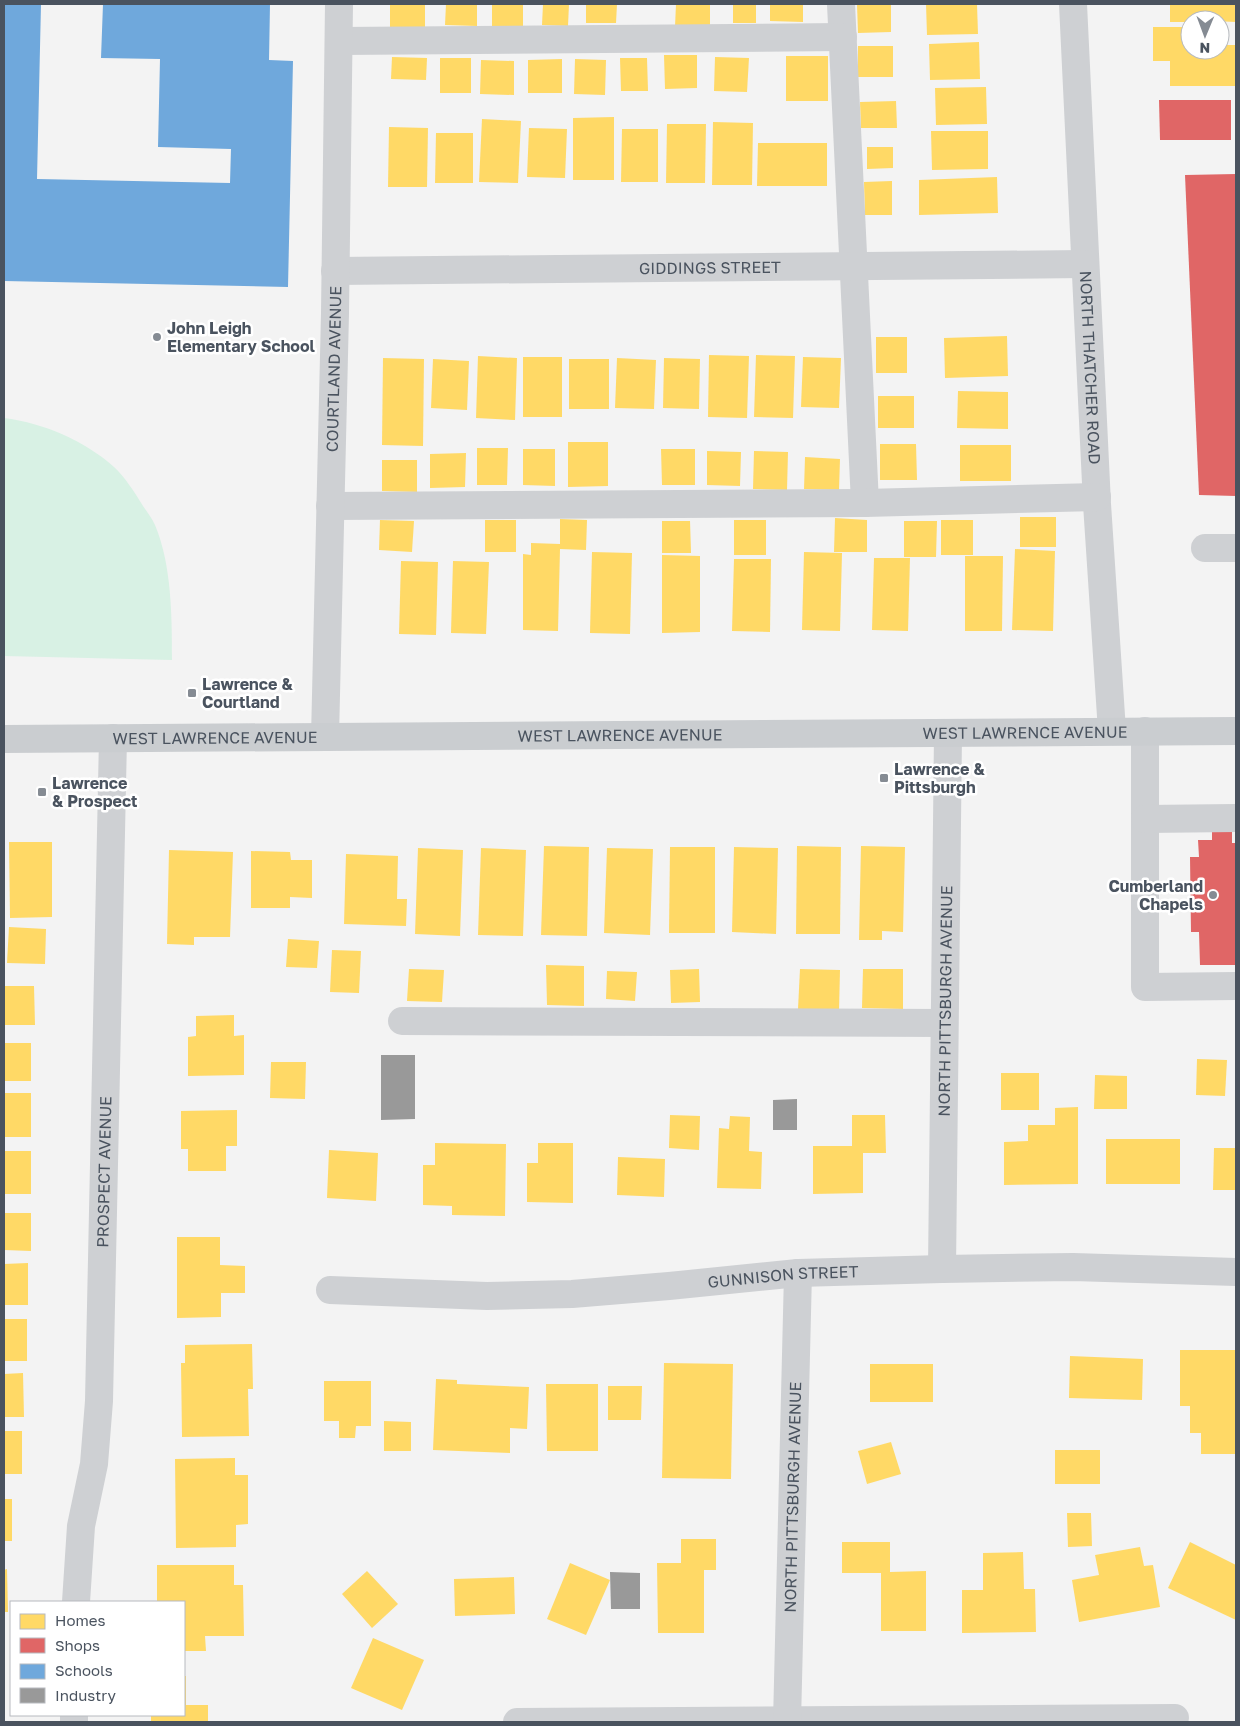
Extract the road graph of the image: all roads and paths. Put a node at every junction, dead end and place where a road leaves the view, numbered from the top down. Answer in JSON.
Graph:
{"nodes":[{"id":1,"x":339,"y":4,"type":"edge"},
{"id":2,"x":841,"y":4,"type":"edge"},
{"id":3,"x":1073,"y":4,"type":"edge"},
{"id":4,"x":843,"y":37,"type":"junction"},
{"id":5,"x":338,"y":41,"type":"junction"},
{"id":6,"x":1085,"y":264,"type":"junction"},
{"id":7,"x":854,"y":267,"type":"junction"},
{"id":8,"x":335,"y":272,"type":"junction"},
{"id":9,"x":1097,"y":497,"type":"junction"},
{"id":10,"x":865,"y":503,"type":"junction"},
{"id":11,"x":330,"y":506,"type":"junction"},
{"id":12,"x":1205,"y":548,"type":"dead end"},
{"id":13,"x":1236,"y":548,"type":"edge"},
{"id":14,"x":1112,"y":731,"type":"junction"},
{"id":15,"x":1236,"y":731,"type":"edge"},
{"id":16,"x":1145,"y":732,"type":"junction"},
{"id":17,"x":948,"y":734,"type":"junction"},
{"id":18,"x":325,"y":737,"type":"junction"},
{"id":19,"x":113,"y":738,"type":"junction"},
{"id":20,"x":4,"y":739,"type":"edge"},
{"id":21,"x":1236,"y":818,"type":"edge"},
{"id":22,"x":1145,"y":819,"type":"junction"},
{"id":23,"x":1236,"y":986,"type":"edge"},
{"id":24,"x":402,"y":1021,"type":"dead end"},
{"id":25,"x":944,"y":1023,"type":"junction"},
{"id":26,"x":942,"y":1268,"type":"junction"},
{"id":27,"x":1236,"y":1272,"type":"edge"},
{"id":28,"x":798,"y":1273,"type":"junction"},
{"id":29,"x":330,"y":1290,"type":"dead end"},
{"id":30,"x":76,"y":1601,"type":"edge"},
{"id":31,"x":1175,"y":1718,"type":"dead end"},
{"id":32,"x":787,"y":1721,"type":"edge"},
{"id":33,"x":517,"y":1722,"type":"edge"}],
"edges":[{"from":1,"to":5,"type":"street","name":"COURTLAND AVENUE"},
{"from":2,"to":4,"type":"street"},
{"from":3,"to":6,"type":"street","name":"NORTH THATCHER ROAD"},
{"from":4,"to":5,"type":"street"},
{"from":4,"to":7,"type":"street"},
{"from":5,"to":8,"type":"street","name":"COURTLAND AVENUE"},
{"from":6,"to":7,"type":"street","name":"GIDDINGS STREET"},
{"from":6,"to":9,"type":"street","name":"NORTH THATCHER ROAD"},
{"from":7,"to":8,"type":"street","name":"GIDDINGS STREET"},
{"from":7,"to":10,"type":"street"},
{"from":8,"to":11,"type":"street","name":"COURTLAND AVENUE"},
{"from":9,"to":10,"type":"street"},
{"from":9,"to":14,"type":"street","name":"NORTH THATCHER ROAD"},
{"from":10,"to":11,"type":"street"},
{"from":11,"to":18,"type":"street","name":"COURTLAND AVENUE"},
{"from":12,"to":13,"type":"street"},
{"from":14,"to":16,"type":"main road","name":"WEST LAWRENCE AVENUE"},
{"from":14,"to":17,"type":"main road","name":"WEST LAWRENCE AVENUE"},
{"from":15,"to":16,"type":"main road","name":"WEST LAWRENCE AVENUE"},
{"from":16,"to":22,"type":"street"},
{"from":17,"to":18,"type":"main road","name":"WEST LAWRENCE AVENUE"},
{"from":17,"to":25,"type":"street","name":"NORTH PITTSBURGH AVENUE"},
{"from":18,"to":19,"type":"main road","name":"WEST LAWRENCE AVENUE"},
{"from":19,"to":20,"type":"main road","name":"WEST LAWRENCE AVENUE"},
{"from":19,"to":30,"type":"street","name":"PROSPECT AVENUE"},
{"from":21,"to":22,"type":"street"},
{"from":22,"to":23,"type":"street"},
{"from":24,"to":25,"type":"street"},
{"from":25,"to":26,"type":"street","name":"NORTH PITTSBURGH AVENUE"},
{"from":26,"to":27,"type":"street","name":"GUNNISON STREET"},
{"from":26,"to":28,"type":"street","name":"GUNNISON STREET"},
{"from":28,"to":29,"type":"street","name":"GUNNISON STREET"},
{"from":28,"to":32,"type":"street","name":"NORTH PITTSBURGH AVENUE"},
{"from":31,"to":32,"type":"street"},
{"from":32,"to":33,"type":"street"}]}
